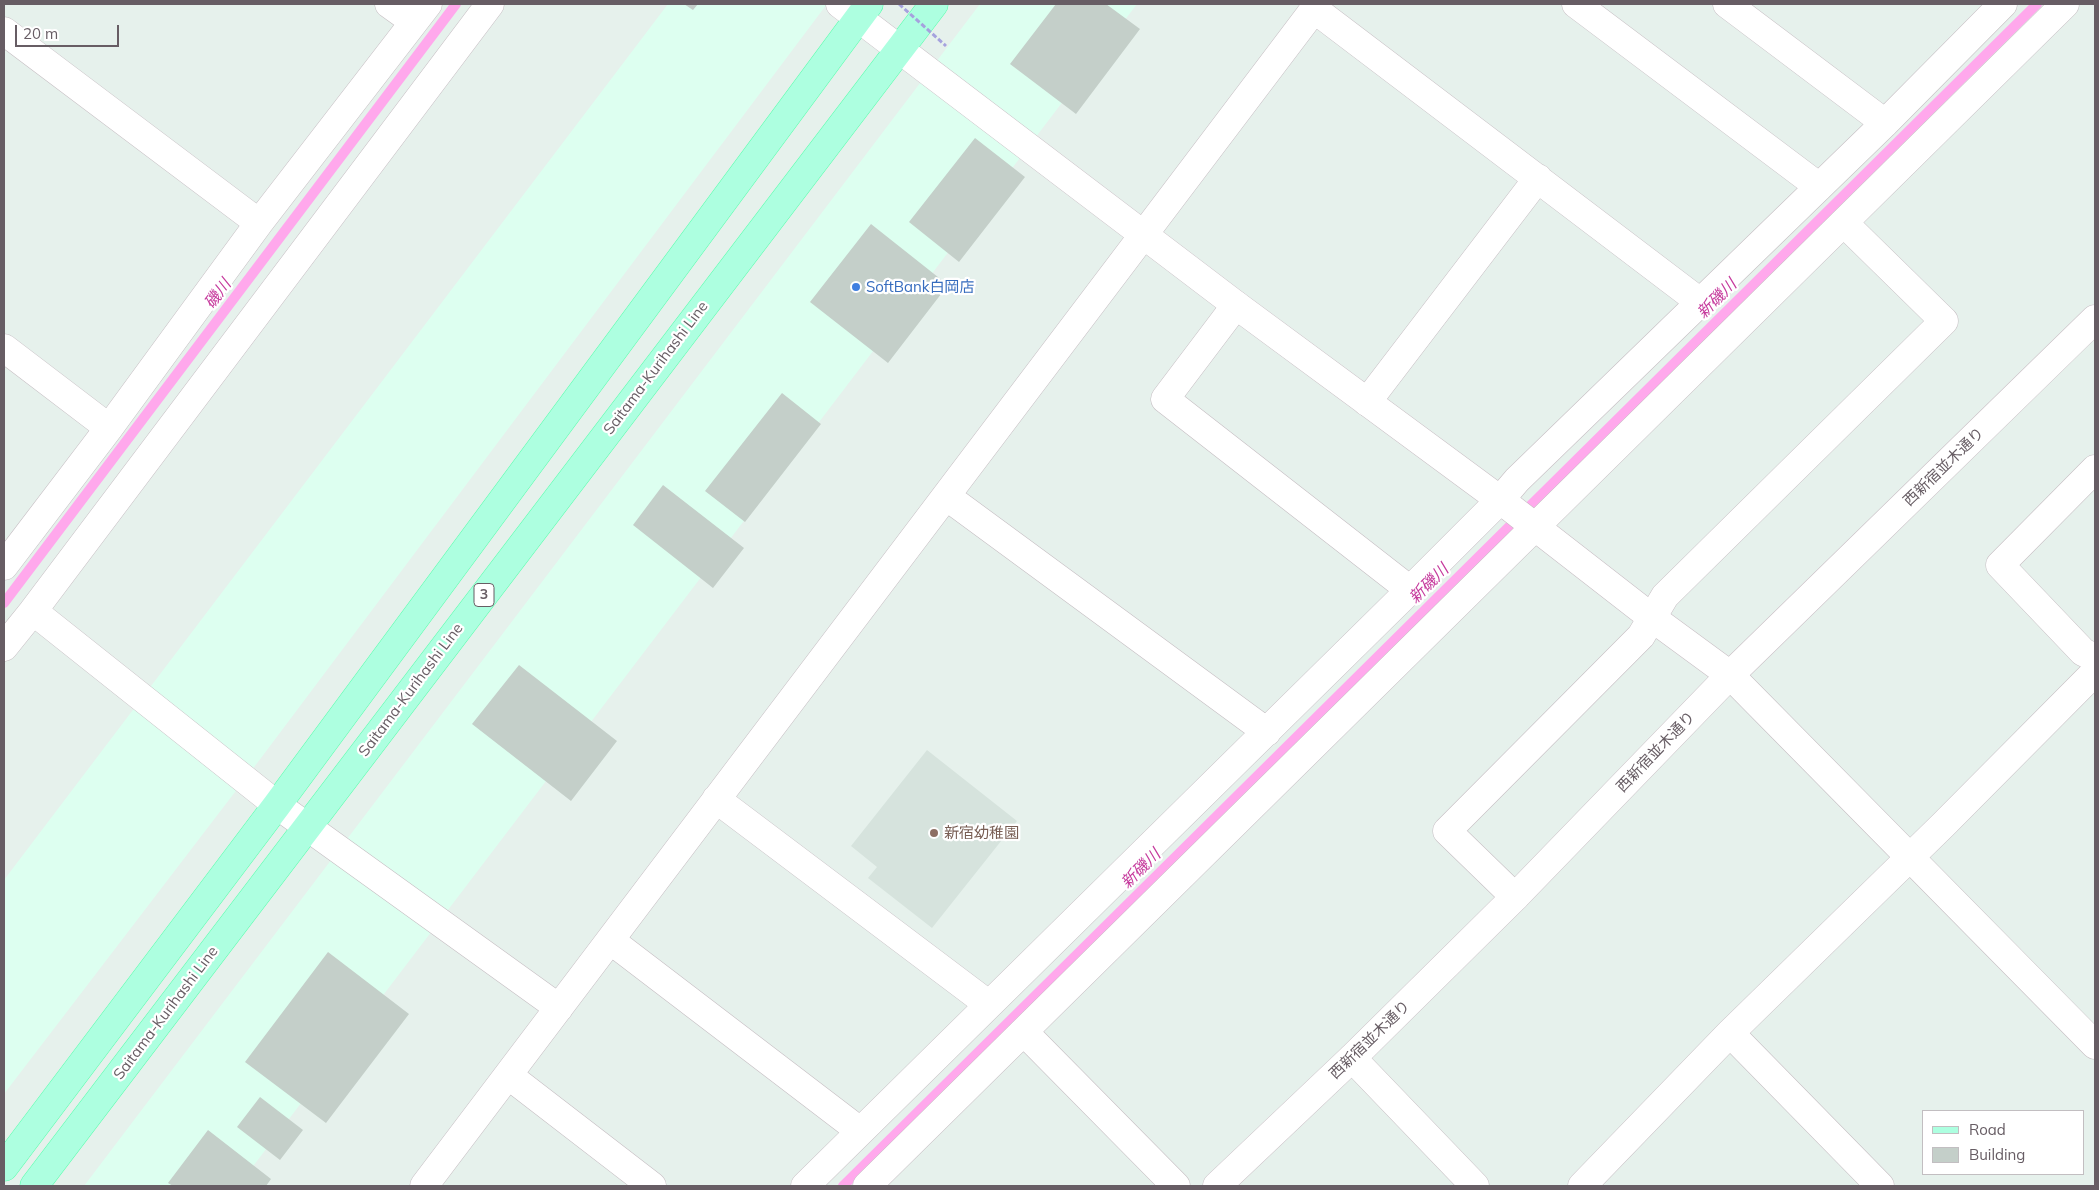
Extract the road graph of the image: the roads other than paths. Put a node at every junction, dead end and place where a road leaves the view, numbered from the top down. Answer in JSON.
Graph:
{"nodes":[{"id":1,"x":389,"y":4,"type":"edge"},
{"id":2,"x":490,"y":4,"type":"edge"},
{"id":3,"x":934,"y":4,"type":"edge"},
{"id":4,"x":1576,"y":4,"type":"edge"},
{"id":5,"x":1727,"y":4,"type":"edge"},
{"id":6,"x":2003,"y":4,"type":"edge"},
{"id":7,"x":2065,"y":4,"type":"edge"},
{"id":8,"x":1316,"y":6,"type":"edge"},
{"id":9,"x":856,"y":8,"type":"edge"},
{"id":10,"x":421,"y":13,"type":"edge"},
{"id":11,"x":4,"y":31,"type":"edge"},
{"id":12,"x":900,"y":49,"type":"junction"},
{"id":13,"x":1885,"y":123,"type":"junction"},
{"id":14,"x":1538,"y":178,"type":"junction"},
{"id":15,"x":1818,"y":186,"type":"junction"},
{"id":16,"x":1844,"y":223,"type":"junction"},
{"id":17,"x":259,"y":224,"type":"junction"},
{"id":18,"x":1143,"y":234,"type":"junction"},
{"id":19,"x":1700,"y":302,"type":"junction"},
{"id":20,"x":1236,"y":305,"type":"junction"},
{"id":21,"x":2095,"y":319,"type":"edge"},
{"id":22,"x":4,"y":348,"type":"edge"},
{"id":23,"x":1367,"y":402,"type":"junction"},
{"id":24,"x":109,"y":428,"type":"junction"},
{"id":25,"x":2095,"y":469,"type":"edge"},
{"id":26,"x":946,"y":496,"type":"junction"},
{"id":27,"x":1503,"y":503,"type":"junction"},
{"id":28,"x":1532,"y":525,"type":"junction"},
{"id":29,"x":4,"y":566,"type":"edge"},
{"id":30,"x":1410,"y":590,"type":"junction"},
{"id":31,"x":34,"y":611,"type":"junction"},
{"id":32,"x":1651,"y":617,"type":"junction"},
{"id":33,"x":4,"y":647,"type":"edge"},
{"id":34,"x":2095,"y":658,"type":"edge"},
{"id":35,"x":2095,"y":672,"type":"edge"},
{"id":36,"x":1730,"y":675,"type":"junction"},
{"id":37,"x":1267,"y":732,"type":"junction"},
{"id":38,"x":716,"y":799,"type":"junction"},
{"id":39,"x":277,"y":805,"type":"junction"},
{"id":40,"x":307,"y":826,"type":"junction"},
{"id":41,"x":1910,"y":857,"type":"junction"},
{"id":42,"x":1514,"y":897,"type":"junction"},
{"id":43,"x":610,"y":940,"type":"junction"},
{"id":44,"x":988,"y":1004,"type":"junction"},
{"id":45,"x":559,"y":1008,"type":"junction"},
{"id":46,"x":1024,"y":1032,"type":"junction"},
{"id":47,"x":1730,"y":1033,"type":"junction"},
{"id":48,"x":2095,"y":1045,"type":"edge"},
{"id":49,"x":1352,"y":1058,"type":"junction"},
{"id":50,"x":508,"y":1075,"type":"junction"},
{"id":51,"x":860,"y":1131,"type":"junction"},
{"id":52,"x":4,"y":1166,"type":"edge"},
{"id":53,"x":34,"y":1186,"type":"edge"},
{"id":54,"x":424,"y":1186,"type":"edge"},
{"id":55,"x":652,"y":1186,"type":"edge"},
{"id":56,"x":804,"y":1186,"type":"edge"},
{"id":57,"x":867,"y":1186,"type":"edge"},
{"id":58,"x":1176,"y":1186,"type":"edge"},
{"id":59,"x":1217,"y":1186,"type":"edge"},
{"id":60,"x":1475,"y":1186,"type":"edge"},
{"id":61,"x":1582,"y":1186,"type":"edge"},
{"id":62,"x":1880,"y":1186,"type":"edge"}],
"edges":[{"from":1,"to":10,"type":"street"},
{"from":2,"to":31,"type":"street"},
{"from":3,"to":12,"type":"main road","name":"Saitama-Kurihashi Line","number":"3"},
{"from":4,"to":15,"type":"street"},
{"from":5,"to":13,"type":"street"},
{"from":6,"to":13,"type":"street"},
{"from":7,"to":16,"type":"street"},
{"from":8,"to":14,"type":"street"},
{"from":8,"to":18,"type":"street"},
{"from":9,"to":12,"type":"street"},
{"from":9,"to":39,"type":"main road"},
{"from":10,"to":17,"type":"street"},
{"from":11,"to":17,"type":"street"},
{"from":12,"to":18,"type":"street"},
{"from":12,"to":40,"type":"main road","name":"Saitama-Kurihashi Line","number":"3"},
{"from":13,"to":15,"type":"street"},
{"from":14,"to":19,"type":"street"},
{"from":14,"to":23,"type":"street"},
{"from":15,"to":19,"type":"street"},
{"from":16,"to":28,"type":"street"},
{"from":16,"to":32,"type":"street"},
{"from":17,"to":24,"type":"street"},
{"from":18,"to":20,"type":"street"},
{"from":18,"to":26,"type":"street"},
{"from":19,"to":27,"type":"street"},
{"from":20,"to":23,"type":"street"},
{"from":20,"to":30,"type":"street"},
{"from":21,"to":36,"type":"street","name":"西新宿並木通り"},
{"from":22,"to":24,"type":"street"},
{"from":23,"to":27,"type":"street"},
{"from":24,"to":29,"type":"street"},
{"from":25,"to":34,"type":"street"},
{"from":26,"to":37,"type":"street"},
{"from":26,"to":38,"type":"street"},
{"from":27,"to":28,"type":"street"},
{"from":27,"to":30,"type":"street"},
{"from":28,"to":32,"type":"street"},
{"from":28,"to":46,"type":"street"},
{"from":30,"to":37,"type":"street"},
{"from":31,"to":33,"type":"street"},
{"from":31,"to":39,"type":"street"},
{"from":32,"to":36,"type":"street"},
{"from":32,"to":42,"type":"street"},
{"from":35,"to":41,"type":"street"},
{"from":36,"to":41,"type":"street"},
{"from":36,"to":42,"type":"street","name":"西新宿並木通り"},
{"from":37,"to":44,"type":"street"},
{"from":38,"to":43,"type":"street"},
{"from":38,"to":44,"type":"street"},
{"from":39,"to":40,"type":"street"},
{"from":39,"to":52,"type":"main road"},
{"from":40,"to":45,"type":"street"},
{"from":40,"to":53,"type":"main road","name":"Saitama-Kurihashi Line","number":"3"},
{"from":41,"to":47,"type":"street"},
{"from":41,"to":48,"type":"street"},
{"from":42,"to":49,"type":"street","name":"西新宿並木通り"},
{"from":43,"to":45,"type":"street"},
{"from":43,"to":51,"type":"street"},
{"from":44,"to":51,"type":"street"},
{"from":45,"to":50,"type":"street"},
{"from":46,"to":57,"type":"street"},
{"from":46,"to":58,"type":"street"},
{"from":47,"to":61,"type":"street"},
{"from":47,"to":62,"type":"street"},
{"from":49,"to":59,"type":"street","name":"西新宿並木通り"},
{"from":49,"to":60,"type":"street"},
{"from":50,"to":54,"type":"street"},
{"from":50,"to":55,"type":"street"},
{"from":51,"to":56,"type":"street"}]}
